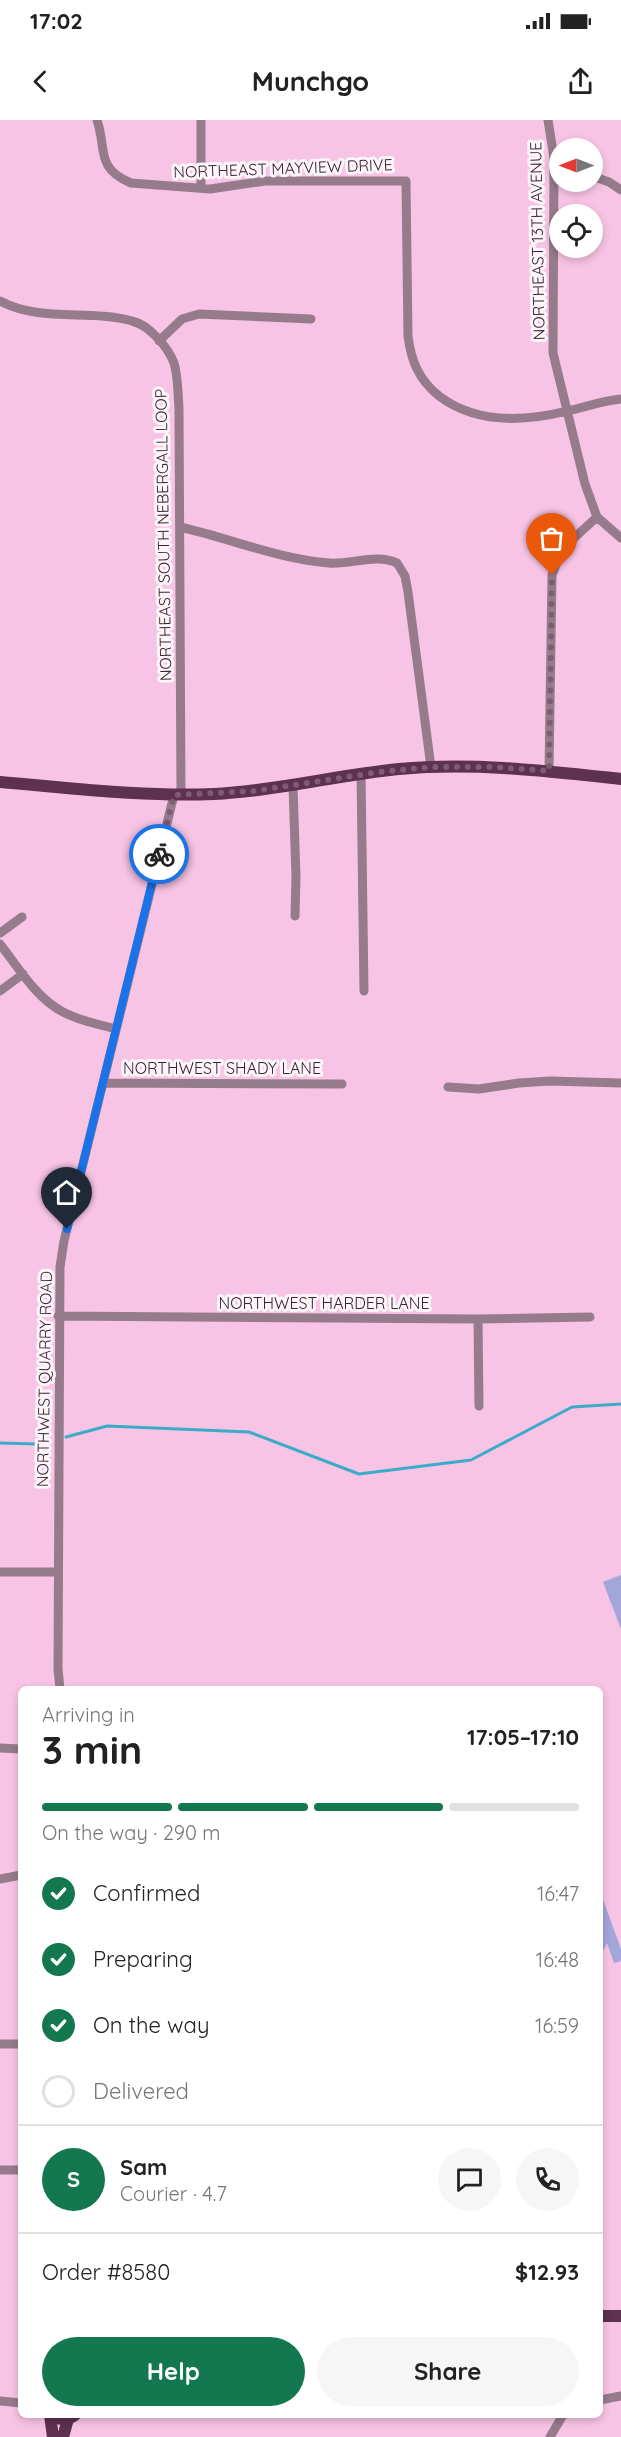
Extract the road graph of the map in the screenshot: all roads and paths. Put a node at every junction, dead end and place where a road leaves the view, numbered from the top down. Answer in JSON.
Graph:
{"nodes":[{"id":1,"x":97,"y":120,"type":"edge"},
{"id":2,"x":201,"y":120,"type":"edge"},
{"id":3,"x":548,"y":120,"type":"edge"},
{"id":4,"x":552,"y":138,"type":"edge"},
{"id":5,"x":603,"y":180,"type":"edge"},
{"id":6,"x":201,"y":188,"type":"junction"},
{"id":7,"x":621,"y":190,"type":"edge"},
{"id":8,"x":557,"y":192,"type":"edge"},
{"id":9,"x":0,"y":301,"type":"edge"},
{"id":10,"x":311,"y":319,"type":"dead end"},
{"id":11,"x":159,"y":341,"type":"junction"},
{"id":12,"x":621,"y":399,"type":"edge"},
{"id":13,"x":567,"y":411,"type":"junction"},
{"id":14,"x":597,"y":517,"type":"junction"},
{"id":15,"x":180,"y":527,"type":"junction"},
{"id":16,"x":621,"y":538,"type":"edge"},
{"id":17,"x":432,"y":767,"type":"junction"},
{"id":18,"x":549,"y":771,"type":"junction"},
{"id":19,"x":361,"y":774,"type":"junction"},
{"id":20,"x":621,"y":779,"type":"edge"},
{"id":21,"x":0,"y":782,"type":"edge"},
{"id":22,"x":293,"y":786,"type":"junction"},
{"id":23,"x":178,"y":795,"type":"junction"},
{"id":24,"x":22,"y":916,"type":"dead end"},
{"id":25,"x":295,"y":916,"type":"dead end"},
{"id":26,"x":0,"y":933,"type":"edge"},
{"id":27,"x":0,"y":944,"type":"edge"},
{"id":28,"x":23,"y":974,"type":"junction"},
{"id":29,"x":0,"y":990,"type":"edge"},
{"id":30,"x":364,"y":991,"type":"dead end"},
{"id":31,"x":116,"y":1029,"type":"junction"},
{"id":32,"x":103,"y":1083,"type":"junction"},
{"id":33,"x":342,"y":1083,"type":"dead end"},
{"id":34,"x":621,"y":1083,"type":"edge"},
{"id":35,"x":448,"y":1087,"type":"dead end"},
{"id":36,"x":58,"y":1316,"type":"junction"},
{"id":37,"x":590,"y":1317,"type":"dead end"},
{"id":38,"x":478,"y":1319,"type":"junction"},
{"id":39,"x":479,"y":1406,"type":"dead end"},
{"id":40,"x":0,"y":1572,"type":"edge"},
{"id":41,"x":58,"y":1572,"type":"junction"},
{"id":42,"x":60,"y":1686,"type":"edge"},
{"id":43,"x":0,"y":1748,"type":"edge"},
{"id":44,"x":18,"y":1749,"type":"edge"},
{"id":45,"x":18,"y":1876,"type":"edge"},
{"id":46,"x":0,"y":1879,"type":"edge"},
{"id":47,"x":18,"y":2043,"type":"edge"},
{"id":48,"x":0,"y":2044,"type":"edge"},
{"id":49,"x":0,"y":2170,"type":"edge"},
{"id":50,"x":18,"y":2170,"type":"edge"},
{"id":51,"x":603,"y":2316,"type":"edge"},
{"id":52,"x":621,"y":2316,"type":"edge"},
{"id":53,"x":621,"y":2396,"type":"edge"},
{"id":54,"x":18,"y":2398,"type":"edge"},
{"id":55,"x":603,"y":2399,"type":"edge"},
{"id":56,"x":1,"y":2401,"type":"edge"},
{"id":57,"x":18,"y":2403,"type":"edge"},
{"id":58,"x":51,"y":2418,"type":"edge"},
{"id":59,"x":72,"y":2418,"type":"edge"},
{"id":60,"x":561,"y":2418,"type":"edge"},
{"id":61,"x":53,"y":2437,"type":"edge"},
{"id":62,"x":63,"y":2437,"type":"edge"},
{"id":63,"x":550,"y":2437,"type":"edge"}],
"edges":[{"from":1,"to":6,"type":"street","name":"NORTHEAST MAYVIEW DRIVE"},
{"from":2,"to":6,"type":"street"},
{"from":3,"to":4,"type":"street","name":"NORTHEAST 13TH AVENUE"},
{"from":5,"to":7,"type":"street"},
{"from":6,"to":13,"type":"street","name":"NORTHEAST MAYVIEW DRIVE"},
{"from":8,"to":13,"type":"street","name":"NORTHEAST 13TH AVENUE"},
{"from":9,"to":11,"type":"street","name":"NORTHEAST SOUTH NEBERGALL LOOP"},
{"from":10,"to":11,"type":"street"},
{"from":11,"to":15,"type":"street","name":"NORTHEAST SOUTH NEBERGALL LOOP"},
{"from":12,"to":13,"type":"street"},
{"from":13,"to":14,"type":"street","name":"NORTHEAST 13TH AVENUE"},
{"from":14,"to":16,"type":"street"},
{"from":14,"to":18,"type":"street"},
{"from":15,"to":17,"type":"street"},
{"from":15,"to":23,"type":"street","name":"NORTHEAST SOUTH NEBERGALL LOOP"},
{"from":17,"to":18,"type":"main road"},
{"from":17,"to":19,"type":"main road"},
{"from":18,"to":20,"type":"main road"},
{"from":19,"to":22,"type":"main road"},
{"from":19,"to":30,"type":"street"},
{"from":21,"to":23,"type":"main road"},
{"from":22,"to":23,"type":"main road"},
{"from":22,"to":25,"type":"street"},
{"from":23,"to":31,"type":"street","name":"NORTHWEST QUARRY ROAD"},
{"from":24,"to":26,"type":"street"},
{"from":27,"to":28,"type":"street"},
{"from":28,"to":29,"type":"street"},
{"from":28,"to":31,"type":"street"},
{"from":31,"to":32,"type":"street","name":"NORTHWEST QUARRY ROAD"},
{"from":32,"to":33,"type":"street","name":"NORTHWEST SHADY LANE"},
{"from":32,"to":36,"type":"street","name":"NORTHWEST QUARRY ROAD"},
{"from":34,"to":35,"type":"street"},
{"from":36,"to":38,"type":"street","name":"NORTHWEST HARDER LANE"},
{"from":36,"to":41,"type":"street","name":"NORTHWEST QUARRY ROAD"},
{"from":37,"to":38,"type":"street","name":"NORTHWEST HARDER LANE"},
{"from":38,"to":39,"type":"street"},
{"from":40,"to":41,"type":"street"},
{"from":41,"to":42,"type":"street","name":"NORTHWEST QUARRY ROAD"},
{"from":43,"to":44,"type":"street"},
{"from":45,"to":46,"type":"street"},
{"from":47,"to":48,"type":"street"},
{"from":49,"to":50,"type":"street"},
{"from":51,"to":52,"type":"main road"},
{"from":53,"to":55,"type":"street"},
{"from":54,"to":56,"type":"street"},
{"from":56,"to":57,"type":"street"},
{"from":58,"to":61,"type":"main road"},
{"from":59,"to":62,"type":"main road"},
{"from":60,"to":63,"type":"street"}]}
